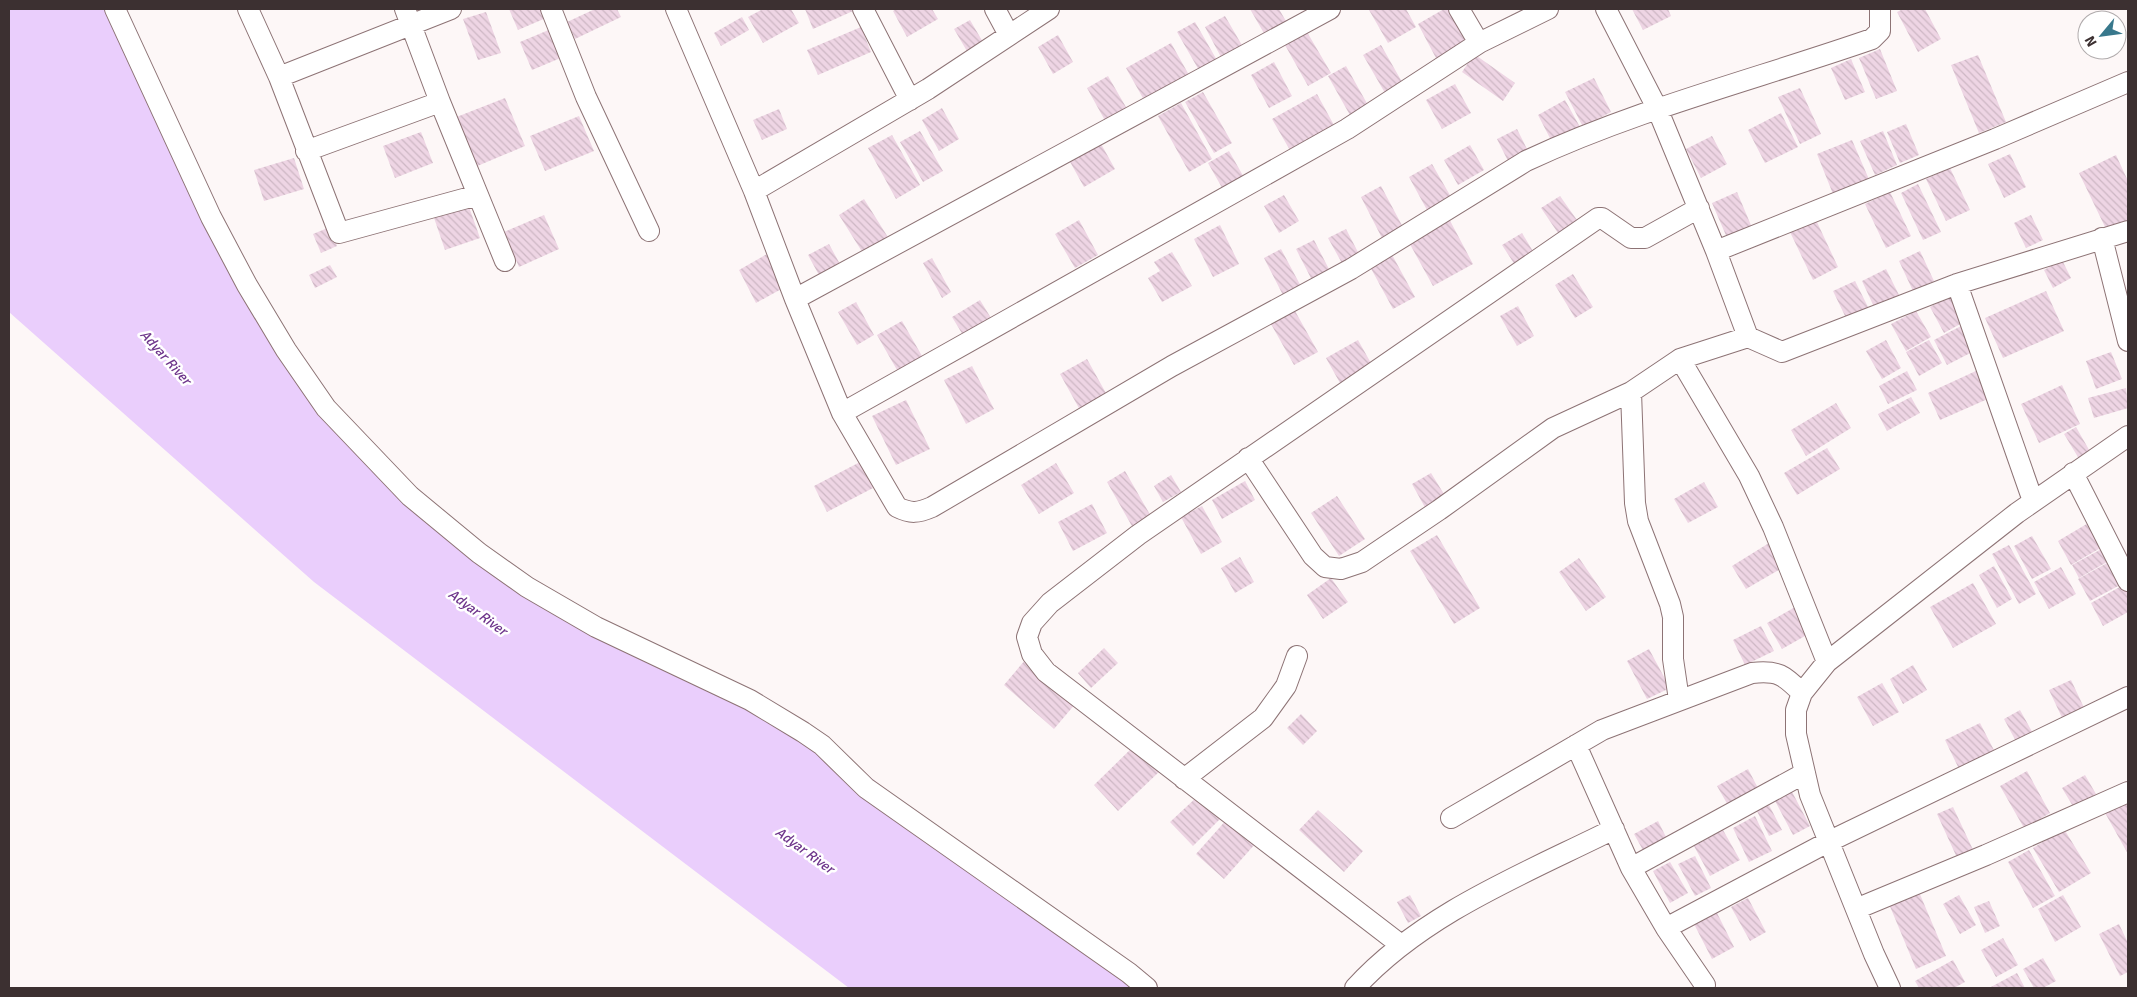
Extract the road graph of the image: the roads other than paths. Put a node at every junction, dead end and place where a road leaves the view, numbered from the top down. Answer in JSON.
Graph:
{"nodes":[{"id":1,"x":115,"y":9,"type":"edge"},
{"id":2,"x":248,"y":9,"type":"edge"},
{"id":3,"x":451,"y":9,"type":"edge"},
{"id":4,"x":551,"y":9,"type":"edge"},
{"id":5,"x":676,"y":9,"type":"edge"},
{"id":6,"x":863,"y":9,"type":"edge"},
{"id":7,"x":995,"y":9,"type":"edge"},
{"id":8,"x":1048,"y":9,"type":"edge"},
{"id":9,"x":1330,"y":9,"type":"edge"},
{"id":10,"x":1459,"y":9,"type":"edge"},
{"id":11,"x":1548,"y":9,"type":"edge"},
{"id":12,"x":1606,"y":9,"type":"edge"},
{"id":13,"x":1880,"y":9,"type":"edge"},
{"id":14,"x":409,"y":17,"type":"edge"},
{"id":15,"x":1010,"y":35,"type":"junction"},
{"id":16,"x":1479,"y":43,"type":"junction"},
{"id":17,"x":279,"y":77,"type":"junction"},
{"id":18,"x":2128,"y":82,"type":"edge"},
{"id":19,"x":910,"y":100,"type":"junction"},
{"id":20,"x":440,"y":102,"type":"junction"},
{"id":21,"x":1657,"y":108,"type":"junction"},
{"id":22,"x":306,"y":151,"type":"junction"},
{"id":23,"x":754,"y":191,"type":"junction"},
{"id":24,"x":478,"y":195,"type":"junction"},
{"id":25,"x":1699,"y":208,"type":"junction"},
{"id":26,"x":649,"y":231,"type":"dead end"},
{"id":27,"x":2128,"y":231,"type":"edge"},
{"id":28,"x":2102,"y":238,"type":"junction"},
{"id":29,"x":1716,"y":251,"type":"junction"},
{"id":30,"x":505,"y":261,"type":"dead end"},
{"id":31,"x":1957,"y":284,"type":"junction"},
{"id":32,"x":795,"y":299,"type":"junction"},
{"id":33,"x":1748,"y":337,"type":"junction"},
{"id":34,"x":2128,"y":341,"type":"edge"},
{"id":35,"x":1680,"y":359,"type":"junction"},
{"id":36,"x":1630,"y":392,"type":"junction"},
{"id":37,"x":842,"y":413,"type":"junction"},
{"id":38,"x":2128,"y":436,"type":"edge"},
{"id":39,"x":1248,"y":458,"type":"junction"},
{"id":40,"x":2073,"y":473,"type":"junction"},
{"id":41,"x":2033,"y":501,"type":"junction"},
{"id":42,"x":2128,"y":580,"type":"edge"},
{"id":43,"x":1298,"y":656,"type":"dead end"},
{"id":44,"x":1827,"y":662,"type":"junction"},
{"id":45,"x":1802,"y":693,"type":"junction"},
{"id":46,"x":2128,"y":697,"type":"edge"},
{"id":47,"x":1679,"y":700,"type":"junction"},
{"id":48,"x":1576,"y":745,"type":"junction"},
{"id":49,"x":1805,"y":773,"type":"junction"},
{"id":50,"x":1184,"y":780,"type":"junction"},
{"id":51,"x":2128,"y":792,"type":"edge"},
{"id":52,"x":1451,"y":818,"type":"dead end"},
{"id":53,"x":1614,"y":829,"type":"junction"},
{"id":54,"x":1828,"y":842,"type":"junction"},
{"id":55,"x":1631,"y":868,"type":"junction"},
{"id":56,"x":1856,"y":909,"type":"junction"},
{"id":57,"x":1666,"y":928,"type":"junction"},
{"id":58,"x":1401,"y":945,"type":"junction"},
{"id":59,"x":1705,"y":984,"type":"dead end"},
{"id":60,"x":1147,"y":988,"type":"edge"},
{"id":61,"x":1355,"y":988,"type":"edge"},
{"id":62,"x":1890,"y":988,"type":"edge"}],
"edges":[{"from":1,"to":60,"type":"street"},
{"from":2,"to":17,"type":"street"},
{"from":3,"to":14,"type":"street"},
{"from":4,"to":26,"type":"street"},
{"from":5,"to":23,"type":"street"},
{"from":6,"to":19,"type":"street"},
{"from":7,"to":15,"type":"street"},
{"from":8,"to":15,"type":"street"},
{"from":9,"to":32,"type":"street"},
{"from":10,"to":16,"type":"street"},
{"from":11,"to":16,"type":"street"},
{"from":12,"to":21,"type":"street"},
{"from":13,"to":21,"type":"street"},
{"from":14,"to":17,"type":"street"},
{"from":14,"to":20,"type":"street"},
{"from":15,"to":19,"type":"street"},
{"from":16,"to":37,"type":"street"},
{"from":17,"to":22,"type":"street"},
{"from":18,"to":29,"type":"street"},
{"from":19,"to":23,"type":"street"},
{"from":20,"to":22,"type":"street"},
{"from":20,"to":24,"type":"street"},
{"from":21,"to":25,"type":"street"},
{"from":21,"to":37,"type":"street"},
{"from":22,"to":24,"type":"street"},
{"from":23,"to":32,"type":"street"},
{"from":24,"to":30,"type":"street"},
{"from":25,"to":29,"type":"street"},
{"from":25,"to":39,"type":"street"},
{"from":27,"to":28,"type":"street"},
{"from":28,"to":31,"type":"street"},
{"from":28,"to":34,"type":"street"},
{"from":29,"to":33,"type":"street"},
{"from":31,"to":33,"type":"street"},
{"from":31,"to":41,"type":"street"},
{"from":32,"to":37,"type":"street"},
{"from":33,"to":35,"type":"street"},
{"from":35,"to":36,"type":"street"},
{"from":35,"to":44,"type":"street"},
{"from":36,"to":39,"type":"street"},
{"from":36,"to":47,"type":"street"},
{"from":38,"to":40,"type":"street"},
{"from":39,"to":50,"type":"street"},
{"from":40,"to":41,"type":"street"},
{"from":40,"to":42,"type":"street"},
{"from":41,"to":44,"type":"street"},
{"from":43,"to":50,"type":"street"},
{"from":44,"to":45,"type":"street"},
{"from":45,"to":47,"type":"street"},
{"from":45,"to":49,"type":"street"},
{"from":46,"to":54,"type":"street"},
{"from":47,"to":48,"type":"street"},
{"from":48,"to":52,"type":"street"},
{"from":48,"to":53,"type":"street"},
{"from":49,"to":54,"type":"street"},
{"from":49,"to":55,"type":"street"},
{"from":50,"to":58,"type":"street"},
{"from":51,"to":56,"type":"street"},
{"from":53,"to":55,"type":"street"},
{"from":53,"to":58,"type":"street"},
{"from":54,"to":56,"type":"street"},
{"from":54,"to":57,"type":"street"},
{"from":55,"to":57,"type":"street"},
{"from":56,"to":62,"type":"street"},
{"from":57,"to":59,"type":"street"},
{"from":58,"to":61,"type":"street"}]}
